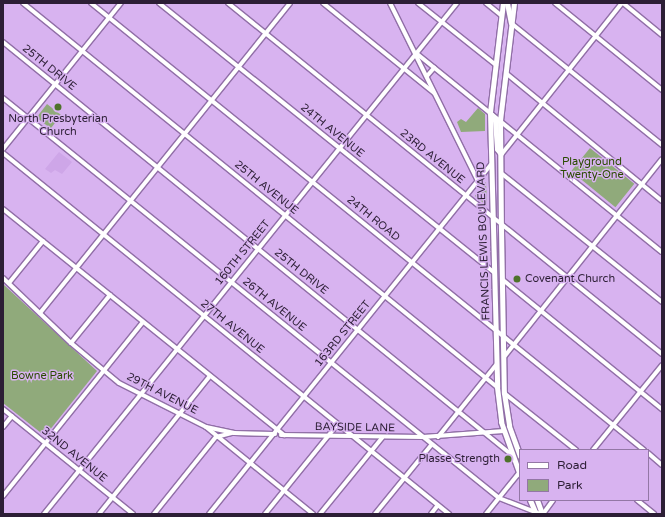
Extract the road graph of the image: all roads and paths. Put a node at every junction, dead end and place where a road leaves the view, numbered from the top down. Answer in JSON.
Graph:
{"nodes":[{"id":1,"x":23,"y":3,"type":"edge"},
{"id":2,"x":91,"y":3,"type":"edge"},
{"id":3,"x":121,"y":3,"type":"edge"},
{"id":4,"x":159,"y":3,"type":"edge"},
{"id":5,"x":228,"y":3,"type":"edge"},
{"id":6,"x":290,"y":3,"type":"edge"},
{"id":7,"x":322,"y":3,"type":"edge"},
{"id":8,"x":390,"y":3,"type":"edge"},
{"id":9,"x":418,"y":3,"type":"edge"},
{"id":10,"x":457,"y":3,"type":"edge"},
{"id":11,"x":486,"y":3,"type":"edge"},
{"id":12,"x":503,"y":3,"type":"edge"},
{"id":13,"x":507,"y":3,"type":"edge"},
{"id":14,"x":514,"y":3,"type":"edge"},
{"id":15,"x":555,"y":3,"type":"edge"},
{"id":16,"x":622,"y":3,"type":"edge"},
{"id":17,"x":501,"y":15,"type":"junction"},
{"id":18,"x":109,"y":18,"type":"junction"},
{"id":19,"x":441,"y":22,"type":"junction"},
{"id":20,"x":511,"y":24,"type":"junction"},
{"id":21,"x":266,"y":33,"type":"junction"},
{"id":22,"x":662,"y":35,"type":"edge"},
{"id":23,"x":596,"y":36,"type":"junction"},
{"id":24,"x":3,"y":42,"type":"edge"},
{"id":25,"x":82,"y":51,"type":"junction"},
{"id":26,"x":416,"y":53,"type":"junction"},
{"id":27,"x":496,"y":65,"type":"junction"},
{"id":28,"x":239,"y":67,"type":"junction"},
{"id":29,"x":434,"y":68,"type":"junction"},
{"id":30,"x":403,"y":69,"type":"junction"},
{"id":31,"x":568,"y":70,"type":"junction"},
{"id":32,"x":507,"y":74,"type":"junction"},
{"id":33,"x":427,"y":76,"type":"junction"},
{"id":34,"x":55,"y":84,"type":"junction"},
{"id":35,"x":662,"y":90,"type":"edge"},
{"id":36,"x":435,"y":94,"type":"junction"},
{"id":37,"x":3,"y":98,"type":"edge"},
{"id":38,"x":212,"y":100,"type":"junction"},
{"id":39,"x":542,"y":102,"type":"junction"},
{"id":40,"x":490,"y":112,"type":"junction"},
{"id":41,"x":366,"y":115,"type":"junction"},
{"id":42,"x":28,"y":118,"type":"junction"},
{"id":43,"x":500,"y":121,"type":"junction"},
{"id":44,"x":185,"y":134,"type":"junction"},
{"id":45,"x":517,"y":134,"type":"junction"},
{"id":46,"x":662,"y":146,"type":"edge"},
{"id":47,"x":339,"y":148,"type":"junction"},
{"id":48,"x":3,"y":149,"type":"edge"},
{"id":49,"x":3,"y":153,"type":"edge"},
{"id":50,"x":501,"y":155,"type":"junction"},
{"id":51,"x":662,"y":159,"type":"edge"},
{"id":52,"x":491,"y":165,"type":"junction"},
{"id":53,"x":158,"y":168,"type":"junction"},
{"id":54,"x":501,"y":173,"type":"junction"},
{"id":55,"x":478,"y":181,"type":"junction"},
{"id":56,"x":312,"y":182,"type":"junction"},
{"id":57,"x":642,"y":184,"type":"junction"},
{"id":58,"x":466,"y":196,"type":"junction"},
{"id":59,"x":131,"y":201,"type":"junction"},
{"id":60,"x":662,"y":201,"type":"edge"},
{"id":61,"x":3,"y":208,"type":"edge"},
{"id":62,"x":285,"y":215,"type":"junction"},
{"id":63,"x":617,"y":215,"type":"junction"},
{"id":64,"x":493,"y":217,"type":"junction"},
{"id":65,"x":501,"y":223,"type":"junction"},
{"id":66,"x":440,"y":229,"type":"junction"},
{"id":67,"x":104,"y":234,"type":"junction"},
{"id":68,"x":43,"y":241,"type":"junction"},
{"id":69,"x":592,"y":245,"type":"junction"},
{"id":70,"x":258,"y":249,"type":"junction"},
{"id":71,"x":662,"y":252,"type":"edge"},
{"id":72,"x":412,"y":263,"type":"junction"},
{"id":73,"x":76,"y":268,"type":"junction"},
{"id":74,"x":494,"y":272,"type":"junction"},
{"id":75,"x":567,"y":277,"type":"junction"},
{"id":76,"x":3,"y":278,"type":"edge"},
{"id":77,"x":503,"y":280,"type":"junction"},
{"id":78,"x":231,"y":282,"type":"junction"},
{"id":79,"x":9,"y":283,"type":"junction"},
{"id":80,"x":110,"y":295,"type":"junction"},
{"id":81,"x":385,"y":296,"type":"junction"},
{"id":82,"x":662,"y":302,"type":"edge"},
{"id":83,"x":540,"y":310,"type":"junction"},
{"id":84,"x":40,"y":313,"type":"junction"},
{"id":85,"x":204,"y":316,"type":"junction"},
{"id":86,"x":143,"y":322,"type":"junction"},
{"id":87,"x":358,"y":330,"type":"junction"},
{"id":88,"x":497,"y":331,"type":"junction"},
{"id":89,"x":504,"y":336,"type":"junction"},
{"id":90,"x":71,"y":343,"type":"junction"},
{"id":91,"x":513,"y":345,"type":"junction"},
{"id":92,"x":177,"y":349,"type":"junction"},
{"id":93,"x":662,"y":354,"type":"edge"},
{"id":94,"x":504,"y":357,"type":"junction"},
{"id":95,"x":331,"y":363,"type":"junction"},
{"id":96,"x":497,"y":364,"type":"junction"},
{"id":97,"x":662,"y":365,"type":"edge"},
{"id":98,"x":104,"y":371,"type":"junction"},
{"id":99,"x":210,"y":376,"type":"junction"},
{"id":100,"x":485,"y":377,"type":"junction"},
{"id":101,"x":497,"y":387,"type":"junction"},
{"id":102,"x":640,"y":392,"type":"junction"},
{"id":103,"x":504,"y":393,"type":"junction"},
{"id":104,"x":139,"y":395,"type":"junction"},
{"id":105,"x":304,"y":397,"type":"junction"},
{"id":106,"x":3,"y":409,"type":"edge"},
{"id":107,"x":662,"y":409,"type":"edge"},
{"id":108,"x":459,"y":411,"type":"junction"},
{"id":109,"x":179,"y":414,"type":"junction"},
{"id":110,"x":12,"y":416,"type":"junction"},
{"id":111,"x":338,"y":424,"type":"junction"},
{"id":112,"x":613,"y":425,"type":"junction"},
{"id":113,"x":3,"y":427,"type":"edge"},
{"id":114,"x":206,"y":427,"type":"junction"},
{"id":115,"x":277,"y":430,"type":"junction"},
{"id":116,"x":504,"y":431,"type":"junction"},
{"id":117,"x":234,"y":433,"type":"junction"},
{"id":118,"x":274,"y":434,"type":"junction"},
{"id":119,"x":487,"y":434,"type":"junction"},
{"id":120,"x":284,"y":435,"type":"junction"},
{"id":121,"x":216,"y":437,"type":"junction"},
{"id":122,"x":327,"y":437,"type":"junction"},
{"id":123,"x":438,"y":437,"type":"junction"},
{"id":124,"x":355,"y":438,"type":"junction"},
{"id":125,"x":382,"y":438,"type":"junction"},
{"id":126,"x":423,"y":438,"type":"junction"},
{"id":127,"x":45,"y":443,"type":"junction"},
{"id":128,"x":432,"y":444,"type":"junction"},
{"id":129,"x":575,"y":449,"type":"edge"},
{"id":130,"x":594,"y":449,"type":"edge"},
{"id":131,"x":643,"y":449,"type":"edge"},
{"id":132,"x":371,"y":451,"type":"junction"},
{"id":133,"x":519,"y":453,"type":"edge"},
{"id":134,"x":649,"y":454,"type":"edge"},
{"id":135,"x":512,"y":455,"type":"junction"},
{"id":136,"x":250,"y":464,"type":"junction"},
{"id":137,"x":662,"y":465,"type":"edge"},
{"id":138,"x":79,"y":470,"type":"junction"},
{"id":139,"x":519,"y":472,"type":"edge"},
{"id":140,"x":519,"y":475,"type":"edge"},
{"id":141,"x":404,"y":478,"type":"junction"},
{"id":142,"x":284,"y":491,"type":"junction"},
{"id":143,"x":3,"y":496,"type":"edge"},
{"id":144,"x":112,"y":498,"type":"junction"},
{"id":145,"x":498,"y":498,"type":"junction"},
{"id":146,"x":531,"y":501,"type":"edge"},
{"id":147,"x":537,"y":501,"type":"edge"},
{"id":148,"x":552,"y":501,"type":"edge"},
{"id":149,"x":638,"y":501,"type":"edge"},
{"id":150,"x":438,"y":505,"type":"junction"},
{"id":151,"x":44,"y":514,"type":"edge"},
{"id":152,"x":99,"y":514,"type":"edge"},
{"id":153,"x":133,"y":514,"type":"edge"},
{"id":154,"x":154,"y":514,"type":"edge"},
{"id":155,"x":209,"y":514,"type":"edge"},
{"id":156,"x":265,"y":514,"type":"edge"},
{"id":157,"x":312,"y":514,"type":"edge"},
{"id":158,"x":320,"y":514,"type":"edge"},
{"id":159,"x":375,"y":514,"type":"edge"},
{"id":160,"x":431,"y":514,"type":"edge"},
{"id":161,"x":449,"y":514,"type":"edge"},
{"id":162,"x":486,"y":514,"type":"edge"},
{"id":163,"x":539,"y":514,"type":"edge"},
{"id":164,"x":654,"y":514,"type":"edge"}],
"edges":[{"from":1,"to":25,"type":"street","name":"25TH AVENUE"},
{"from":2,"to":18,"type":"street","name":"24TH ROAD"},
{"from":3,"to":18,"type":"street"},
{"from":4,"to":28,"type":"street","name":"24TH AVENUE"},
{"from":5,"to":21,"type":"street","name":"23RD AVENUE"},
{"from":6,"to":21,"type":"street"},
{"from":7,"to":30,"type":"street"},
{"from":8,"to":26,"type":"street"},
{"from":9,"to":19,"type":"street"},
{"from":10,"to":19,"type":"street","name":"160TH STREET"},
{"from":11,"to":17,"type":"street"},
{"from":12,"to":17,"type":"main road","name":"FRANCIS LEWIS BOULEVARD"},
{"from":13,"to":20,"type":"main road"},
{"from":14,"to":20,"type":"main road","name":"FRANCIS LEWIS BOULEVARD"},
{"from":15,"to":23,"type":"street"},
{"from":16,"to":22,"type":"street"},
{"from":16,"to":23,"type":"street"},
{"from":17,"to":27,"type":"main road","name":"FRANCIS LEWIS BOULEVARD"},
{"from":18,"to":25,"type":"street"},
{"from":18,"to":38,"type":"street","name":"24TH ROAD"},
{"from":19,"to":26,"type":"street","name":"160TH STREET"},
{"from":19,"to":27,"type":"street"},
{"from":20,"to":31,"type":"street"},
{"from":20,"to":32,"type":"main road","name":"FRANCIS LEWIS BOULEVARD"},
{"from":21,"to":28,"type":"street"},
{"from":21,"to":41,"type":"street","name":"23RD AVENUE"},
{"from":23,"to":31,"type":"street"},
{"from":23,"to":35,"type":"street"},
{"from":24,"to":34,"type":"street","name":"25TH DRIVE"},
{"from":25,"to":34,"type":"street"},
{"from":25,"to":44,"type":"street","name":"25TH AVENUE"},
{"from":26,"to":29,"type":"street"},
{"from":26,"to":30,"type":"street","name":"160TH STREET"},
{"from":26,"to":33,"type":"street"},
{"from":27,"to":40,"type":"main road","name":"FRANCIS LEWIS BOULEVARD"},
{"from":28,"to":38,"type":"street"},
{"from":28,"to":47,"type":"street","name":"24TH AVENUE"},
{"from":29,"to":33,"type":"street"},
{"from":29,"to":40,"type":"street"},
{"from":30,"to":36,"type":"street"},
{"from":30,"to":41,"type":"street","name":"160TH STREET"},
{"from":31,"to":39,"type":"street"},
{"from":31,"to":46,"type":"street"},
{"from":32,"to":39,"type":"street"},
{"from":32,"to":43,"type":"main road","name":"FRANCIS LEWIS BOULEVARD"},
{"from":33,"to":36,"type":"street"},
{"from":34,"to":42,"type":"street"},
{"from":34,"to":53,"type":"street","name":"25TH DRIVE"},
{"from":36,"to":55,"type":"street"},
{"from":37,"to":42,"type":"street","name":"26TH AVENUE"},
{"from":38,"to":44,"type":"street"},
{"from":38,"to":56,"type":"street","name":"24TH ROAD"},
{"from":39,"to":45,"type":"street"},
{"from":39,"to":57,"type":"street"},
{"from":40,"to":43,"type":"street"},
{"from":40,"to":50,"type":"main road"},
{"from":40,"to":52,"type":"main road","name":"FRANCIS LEWIS BOULEVARD"},
{"from":41,"to":47,"type":"street","name":"160TH STREET"},
{"from":41,"to":58,"type":"street","name":"23RD AVENUE"},
{"from":42,"to":48,"type":"street"},
{"from":42,"to":59,"type":"street","name":"26TH AVENUE"},
{"from":43,"to":45,"type":"street"},
{"from":43,"to":50,"type":"main road","name":"FRANCIS LEWIS BOULEVARD"},
{"from":44,"to":53,"type":"street"},
{"from":44,"to":62,"type":"street","name":"25TH AVENUE"},
{"from":45,"to":50,"type":"street"},
{"from":45,"to":63,"type":"street"},
{"from":47,"to":56,"type":"street","name":"160TH STREET"},
{"from":47,"to":66,"type":"street","name":"24TH AVENUE"},
{"from":49,"to":67,"type":"street","name":"27TH AVENUE"},
{"from":50,"to":54,"type":"main road","name":"FRANCIS LEWIS BOULEVARD"},
{"from":51,"to":57,"type":"street"},
{"from":52,"to":55,"type":"street","name":"163RD STREET"},
{"from":52,"to":64,"type":"main road","name":"FRANCIS LEWIS BOULEVARD"},
{"from":53,"to":59,"type":"street"},
{"from":53,"to":70,"type":"street","name":"25TH DRIVE"},
{"from":54,"to":65,"type":"main road","name":"FRANCIS LEWIS BOULEVARD"},
{"from":54,"to":69,"type":"street"},
{"from":55,"to":58,"type":"street","name":"163RD STREET"},
{"from":56,"to":62,"type":"street","name":"160TH STREET"},
{"from":56,"to":72,"type":"street","name":"24TH ROAD"},
{"from":57,"to":60,"type":"street"},
{"from":57,"to":63,"type":"street"},
{"from":58,"to":64,"type":"street","name":"23RD AVENUE"},
{"from":58,"to":66,"type":"street","name":"163RD STREET"},
{"from":59,"to":67,"type":"street"},
{"from":59,"to":78,"type":"street","name":"26TH AVENUE"},
{"from":61,"to":68,"type":"street"},
{"from":62,"to":70,"type":"street","name":"160TH STREET"},
{"from":62,"to":81,"type":"street","name":"25TH AVENUE"},
{"from":63,"to":69,"type":"street"},
{"from":63,"to":71,"type":"street"},
{"from":64,"to":65,"type":"street","name":"23RD AVENUE"},
{"from":64,"to":74,"type":"main road","name":"FRANCIS LEWIS BOULEVARD"},
{"from":65,"to":75,"type":"street","name":"23RD AVENUE"},
{"from":65,"to":77,"type":"main road","name":"FRANCIS LEWIS BOULEVARD"},
{"from":66,"to":72,"type":"street","name":"163RD STREET"},
{"from":66,"to":74,"type":"street","name":"24TH AVENUE"},
{"from":67,"to":73,"type":"street"},
{"from":67,"to":85,"type":"street","name":"27TH AVENUE"},
{"from":68,"to":73,"type":"street"},
{"from":68,"to":79,"type":"street"},
{"from":69,"to":75,"type":"street"},
{"from":69,"to":82,"type":"street"},
{"from":70,"to":78,"type":"street","name":"160TH STREET"},
{"from":70,"to":87,"type":"street","name":"25TH DRIVE"},
{"from":72,"to":81,"type":"street","name":"163RD STREET"},
{"from":72,"to":88,"type":"street","name":"24TH ROAD"},
{"from":73,"to":80,"type":"street"},
{"from":73,"to":84,"type":"street"},
{"from":74,"to":88,"type":"main road","name":"FRANCIS LEWIS BOULEVARD"},
{"from":75,"to":83,"type":"street"},
{"from":75,"to":93,"type":"street","name":"23RD AVENUE"},
{"from":76,"to":79,"type":"street","name":"29TH AVENUE"},
{"from":77,"to":83,"type":"street"},
{"from":77,"to":89,"type":"main road","name":"FRANCIS LEWIS BOULEVARD"},
{"from":78,"to":85,"type":"street","name":"160TH STREET"},
{"from":78,"to":95,"type":"street","name":"26TH AVENUE"},
{"from":79,"to":84,"type":"street","name":"29TH AVENUE"},
{"from":80,"to":86,"type":"street"},
{"from":80,"to":90,"type":"street"},
{"from":81,"to":87,"type":"street","name":"163RD STREET"},
{"from":81,"to":100,"type":"street","name":"25TH AVENUE"},
{"from":83,"to":91,"type":"street"},
{"from":83,"to":102,"type":"street"},
{"from":84,"to":90,"type":"street","name":"29TH AVENUE"},
{"from":85,"to":92,"type":"street","name":"160TH STREET"},
{"from":85,"to":105,"type":"street","name":"27TH AVENUE"},
{"from":86,"to":92,"type":"street"},
{"from":86,"to":98,"type":"street"},
{"from":87,"to":95,"type":"street","name":"163RD STREET"},
{"from":87,"to":108,"type":"street","name":"25TH DRIVE"},
{"from":88,"to":89,"type":"street","name":"24TH ROAD"},
{"from":88,"to":96,"type":"main road","name":"FRANCIS LEWIS BOULEVARD"},
{"from":89,"to":91,"type":"street","name":"24TH ROAD"},
{"from":89,"to":94,"type":"main road","name":"FRANCIS LEWIS BOULEVARD"},
{"from":90,"to":98,"type":"street","name":"29TH AVENUE"},
{"from":91,"to":94,"type":"street"},
{"from":91,"to":112,"type":"street","name":"24TH ROAD"},
{"from":92,"to":99,"type":"street"},
{"from":92,"to":104,"type":"street","name":"160TH STREET"},
{"from":94,"to":103,"type":"main road","name":"FRANCIS LEWIS BOULEVARD"},
{"from":95,"to":105,"type":"street","name":"163RD STREET"},
{"from":95,"to":126,"type":"street","name":"26TH AVENUE"},
{"from":96,"to":100,"type":"street"},
{"from":96,"to":101,"type":"main road","name":"FRANCIS LEWIS BOULEVARD"},
{"from":97,"to":102,"type":"street"},
{"from":98,"to":104,"type":"street","name":"29TH AVENUE"},
{"from":98,"to":127,"type":"street"},
{"from":99,"to":109,"type":"street"},
{"from":99,"to":115,"type":"street"},
{"from":100,"to":101,"type":"street","name":"25TH AVENUE"},
{"from":100,"to":108,"type":"street"},
{"from":101,"to":116,"type":"main road","name":"FRANCIS LEWIS BOULEVARD"},
{"from":102,"to":107,"type":"street"},
{"from":102,"to":112,"type":"street"},
{"from":103,"to":129,"type":"street"},
{"from":103,"to":133,"type":"main road","name":"FRANCIS LEWIS BOULEVARD"},
{"from":104,"to":109,"type":"street","name":"29TH AVENUE"},
{"from":104,"to":138,"type":"street","name":"160TH STREET"},
{"from":105,"to":111,"type":"street","name":"27TH AVENUE"},
{"from":105,"to":115,"type":"street","name":"163RD STREET"},
{"from":106,"to":110,"type":"street","name":"32ND AVENUE"},
{"from":108,"to":119,"type":"street","name":"25TH DRIVE"},
{"from":108,"to":123,"type":"street"},
{"from":109,"to":114,"type":"street","name":"29TH AVENUE"},
{"from":109,"to":144,"type":"street"},
{"from":110,"to":113,"type":"street"},
{"from":110,"to":127,"type":"street","name":"32ND AVENUE"},
{"from":111,"to":122,"type":"street"},
{"from":111,"to":124,"type":"street","name":"27TH AVENUE"},
{"from":112,"to":130,"type":"street"},
{"from":112,"to":131,"type":"street","name":"24TH ROAD"},
{"from":114,"to":117,"type":"street","name":"BAYSIDE LANE"},
{"from":114,"to":121,"type":"street","name":"29TH AVENUE"},
{"from":115,"to":118,"type":"street","name":"163RD STREET"},
{"from":115,"to":120,"type":"street"},
{"from":116,"to":119,"type":"street","name":"BAYSIDE LANE"},
{"from":116,"to":135,"type":"main road","name":"FRANCIS LEWIS BOULEVARD"},
{"from":117,"to":118,"type":"street","name":"BAYSIDE LANE"},
{"from":117,"to":121,"type":"street"},
{"from":118,"to":120,"type":"street","name":"BAYSIDE LANE"},
{"from":118,"to":136,"type":"street","name":"163RD STREET"},
{"from":119,"to":123,"type":"street","name":"BAYSIDE LANE"},
{"from":119,"to":135,"type":"street","name":"25TH DRIVE"},
{"from":120,"to":122,"type":"street","name":"BAYSIDE LANE"},
{"from":121,"to":136,"type":"street","name":"29TH AVENUE"},
{"from":121,"to":154,"type":"street"},
{"from":122,"to":124,"type":"street","name":"BAYSIDE LANE"},
{"from":122,"to":142,"type":"street"},
{"from":123,"to":126,"type":"street","name":"BAYSIDE LANE"},
{"from":124,"to":125,"type":"street","name":"BAYSIDE LANE"},
{"from":124,"to":132,"type":"street","name":"27TH AVENUE"},
{"from":125,"to":126,"type":"street","name":"BAYSIDE LANE"},
{"from":125,"to":132,"type":"street"},
{"from":126,"to":128,"type":"street","name":"26TH AVENUE"},
{"from":127,"to":138,"type":"street","name":"32ND AVENUE"},
{"from":127,"to":143,"type":"street"},
{"from":128,"to":141,"type":"street"},
{"from":128,"to":145,"type":"street","name":"26TH AVENUE"},
{"from":132,"to":141,"type":"street","name":"27TH AVENUE"},
{"from":132,"to":158,"type":"street"},
{"from":134,"to":137,"type":"street"},
{"from":135,"to":139,"type":"main road","name":"FRANCIS LEWIS BOULEVARD"},
{"from":136,"to":142,"type":"street","name":"29TH AVENUE"},
{"from":136,"to":155,"type":"street","name":"163RD STREET"},
{"from":138,"to":144,"type":"street","name":"32ND AVENUE"},
{"from":138,"to":151,"type":"street","name":"160TH STREET"},
{"from":140,"to":145,"type":"street"},
{"from":141,"to":150,"type":"street","name":"27TH AVENUE"},
{"from":141,"to":159,"type":"street"},
{"from":142,"to":156,"type":"street"},
{"from":142,"to":157,"type":"street","name":"29TH AVENUE"},
{"from":144,"to":152,"type":"street"},
{"from":144,"to":153,"type":"street","name":"32ND AVENUE"},
{"from":145,"to":162,"type":"street"},
{"from":145,"to":163,"type":"street","name":"26TH AVENUE"},
{"from":146,"to":163,"type":"main road"},
{"from":147,"to":163,"type":"main road"},
{"from":148,"to":163,"type":"street"},
{"from":149,"to":164,"type":"street"},
{"from":150,"to":160,"type":"street"},
{"from":150,"to":161,"type":"street","name":"27TH AVENUE"}]}
